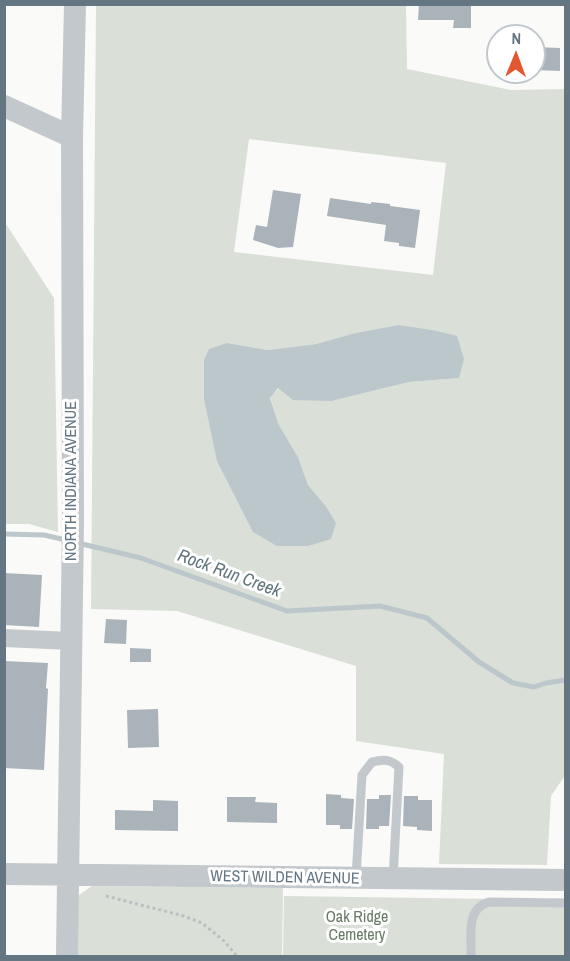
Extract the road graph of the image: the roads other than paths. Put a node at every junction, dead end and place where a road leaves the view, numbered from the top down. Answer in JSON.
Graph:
{"nodes":[{"id":1,"x":75,"y":4,"type":"edge"},
{"id":2,"x":4,"y":106,"type":"edge"},
{"id":3,"x":72,"y":137,"type":"junction"},
{"id":4,"x":4,"y":638,"type":"edge"},
{"id":5,"x":71,"y":640,"type":"junction"},
{"id":6,"x":4,"y":874,"type":"edge"},
{"id":7,"x":68,"y":875,"type":"junction"},
{"id":8,"x":356,"y":879,"type":"junction"},
{"id":9,"x":393,"y":879,"type":"junction"},
{"id":10,"x":566,"y":880,"type":"edge"},
{"id":11,"x":566,"y":903,"type":"edge"},
{"id":12,"x":67,"y":957,"type":"edge"},
{"id":13,"x":471,"y":957,"type":"edge"}],
"edges":[{"from":1,"to":3,"type":"street","name":"NORTH INDIANA AVENUE"},
{"from":2,"to":3,"type":"street"},
{"from":3,"to":5,"type":"street","name":"NORTH INDIANA AVENUE"},
{"from":4,"to":5,"type":"street"},
{"from":5,"to":7,"type":"street","name":"NORTH INDIANA AVENUE"},
{"from":6,"to":7,"type":"street","name":"WEST WILDEN AVENUE"},
{"from":7,"to":8,"type":"street","name":"WEST WILDEN AVENUE"},
{"from":7,"to":12,"type":"street","name":"NORTH INDIANA AVENUE"},
{"from":8,"to":9,"type":"street","name":"WEST WILDEN AVENUE"},
{"from":8,"to":9,"type":"lane"},
{"from":9,"to":10,"type":"street","name":"WEST WILDEN AVENUE"},
{"from":11,"to":13,"type":"lane"}]}
